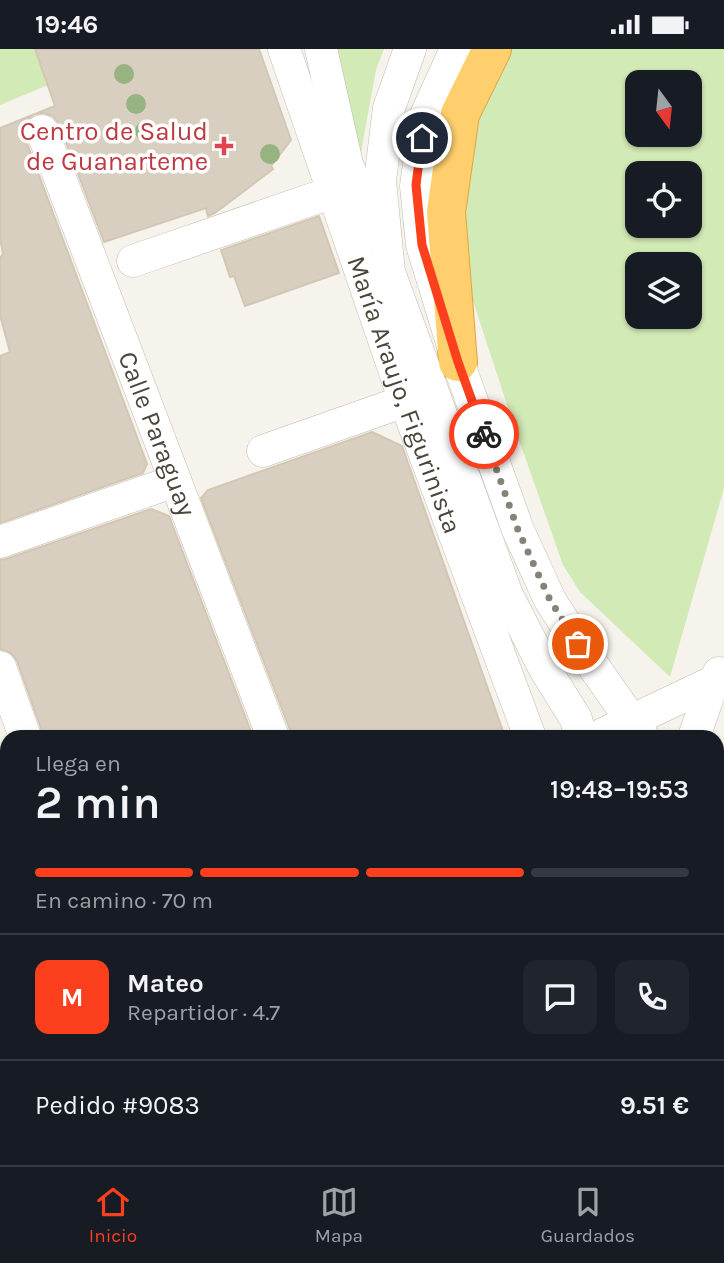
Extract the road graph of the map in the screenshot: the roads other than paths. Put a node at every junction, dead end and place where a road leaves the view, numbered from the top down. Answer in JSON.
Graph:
{"nodes":[{"id":1,"x":284,"y":49,"type":"edge"},
{"id":2,"x":321,"y":49,"type":"edge"},
{"id":3,"x":410,"y":49,"type":"edge"},
{"id":4,"x":456,"y":49,"type":"edge"},
{"id":5,"x":492,"y":49,"type":"edge"},
{"id":6,"x":42,"y":131,"type":"dead end"},
{"id":7,"x":333,"y":192,"type":"junction"},
{"id":8,"x":133,"y":261,"type":"dead end"},
{"id":9,"x":389,"y":272,"type":"junction"},
{"id":10,"x":458,"y":362,"type":"junction"},
{"id":11,"x":405,"y":401,"type":"junction"},
{"id":12,"x":263,"y":451,"type":"dead end"},
{"id":13,"x":176,"y":481,"type":"junction"},
{"id":14,"x":0,"y":542,"type":"edge"},
{"id":15,"x":0,"y":667,"type":"edge"},
{"id":16,"x":718,"y":674,"type":"edge"},
{"id":17,"x":22,"y":730,"type":"edge"},
{"id":18,"x":270,"y":730,"type":"edge"},
{"id":19,"x":527,"y":730,"type":"edge"},
{"id":20,"x":578,"y":730,"type":"edge"},
{"id":21,"x":624,"y":730,"type":"edge"},
{"id":22,"x":627,"y":730,"type":"edge"},
{"id":23,"x":697,"y":730,"type":"edge"}],
"edges":[{"from":1,"to":7,"type":"street","name":"María Araujo, Figurinista"},
{"from":2,"to":9,"type":"street","name":"María Araujo, Figurinista"},
{"from":3,"to":9,"type":"street","name":"María Araujo, Figurinista"},
{"from":4,"to":10,"type":"street"},
{"from":5,"to":10,"type":"highway"},
{"from":6,"to":13,"type":"street","name":"Calle Paraguay"},
{"from":7,"to":8,"type":"street"},
{"from":7,"to":11,"type":"street","name":"María Araujo, Figurinista"},
{"from":9,"to":20,"type":"street","name":"María Araujo, Figurinista"},
{"from":10,"to":21,"type":"street"},
{"from":11,"to":12,"type":"street"},
{"from":11,"to":19,"type":"street","name":"María Araujo, Figurinista"},
{"from":13,"to":14,"type":"street"},
{"from":13,"to":18,"type":"street","name":"Calle Paraguay"},
{"from":15,"to":17,"type":"street"},
{"from":16,"to":22,"type":"street"},
{"from":16,"to":23,"type":"street"}]}
